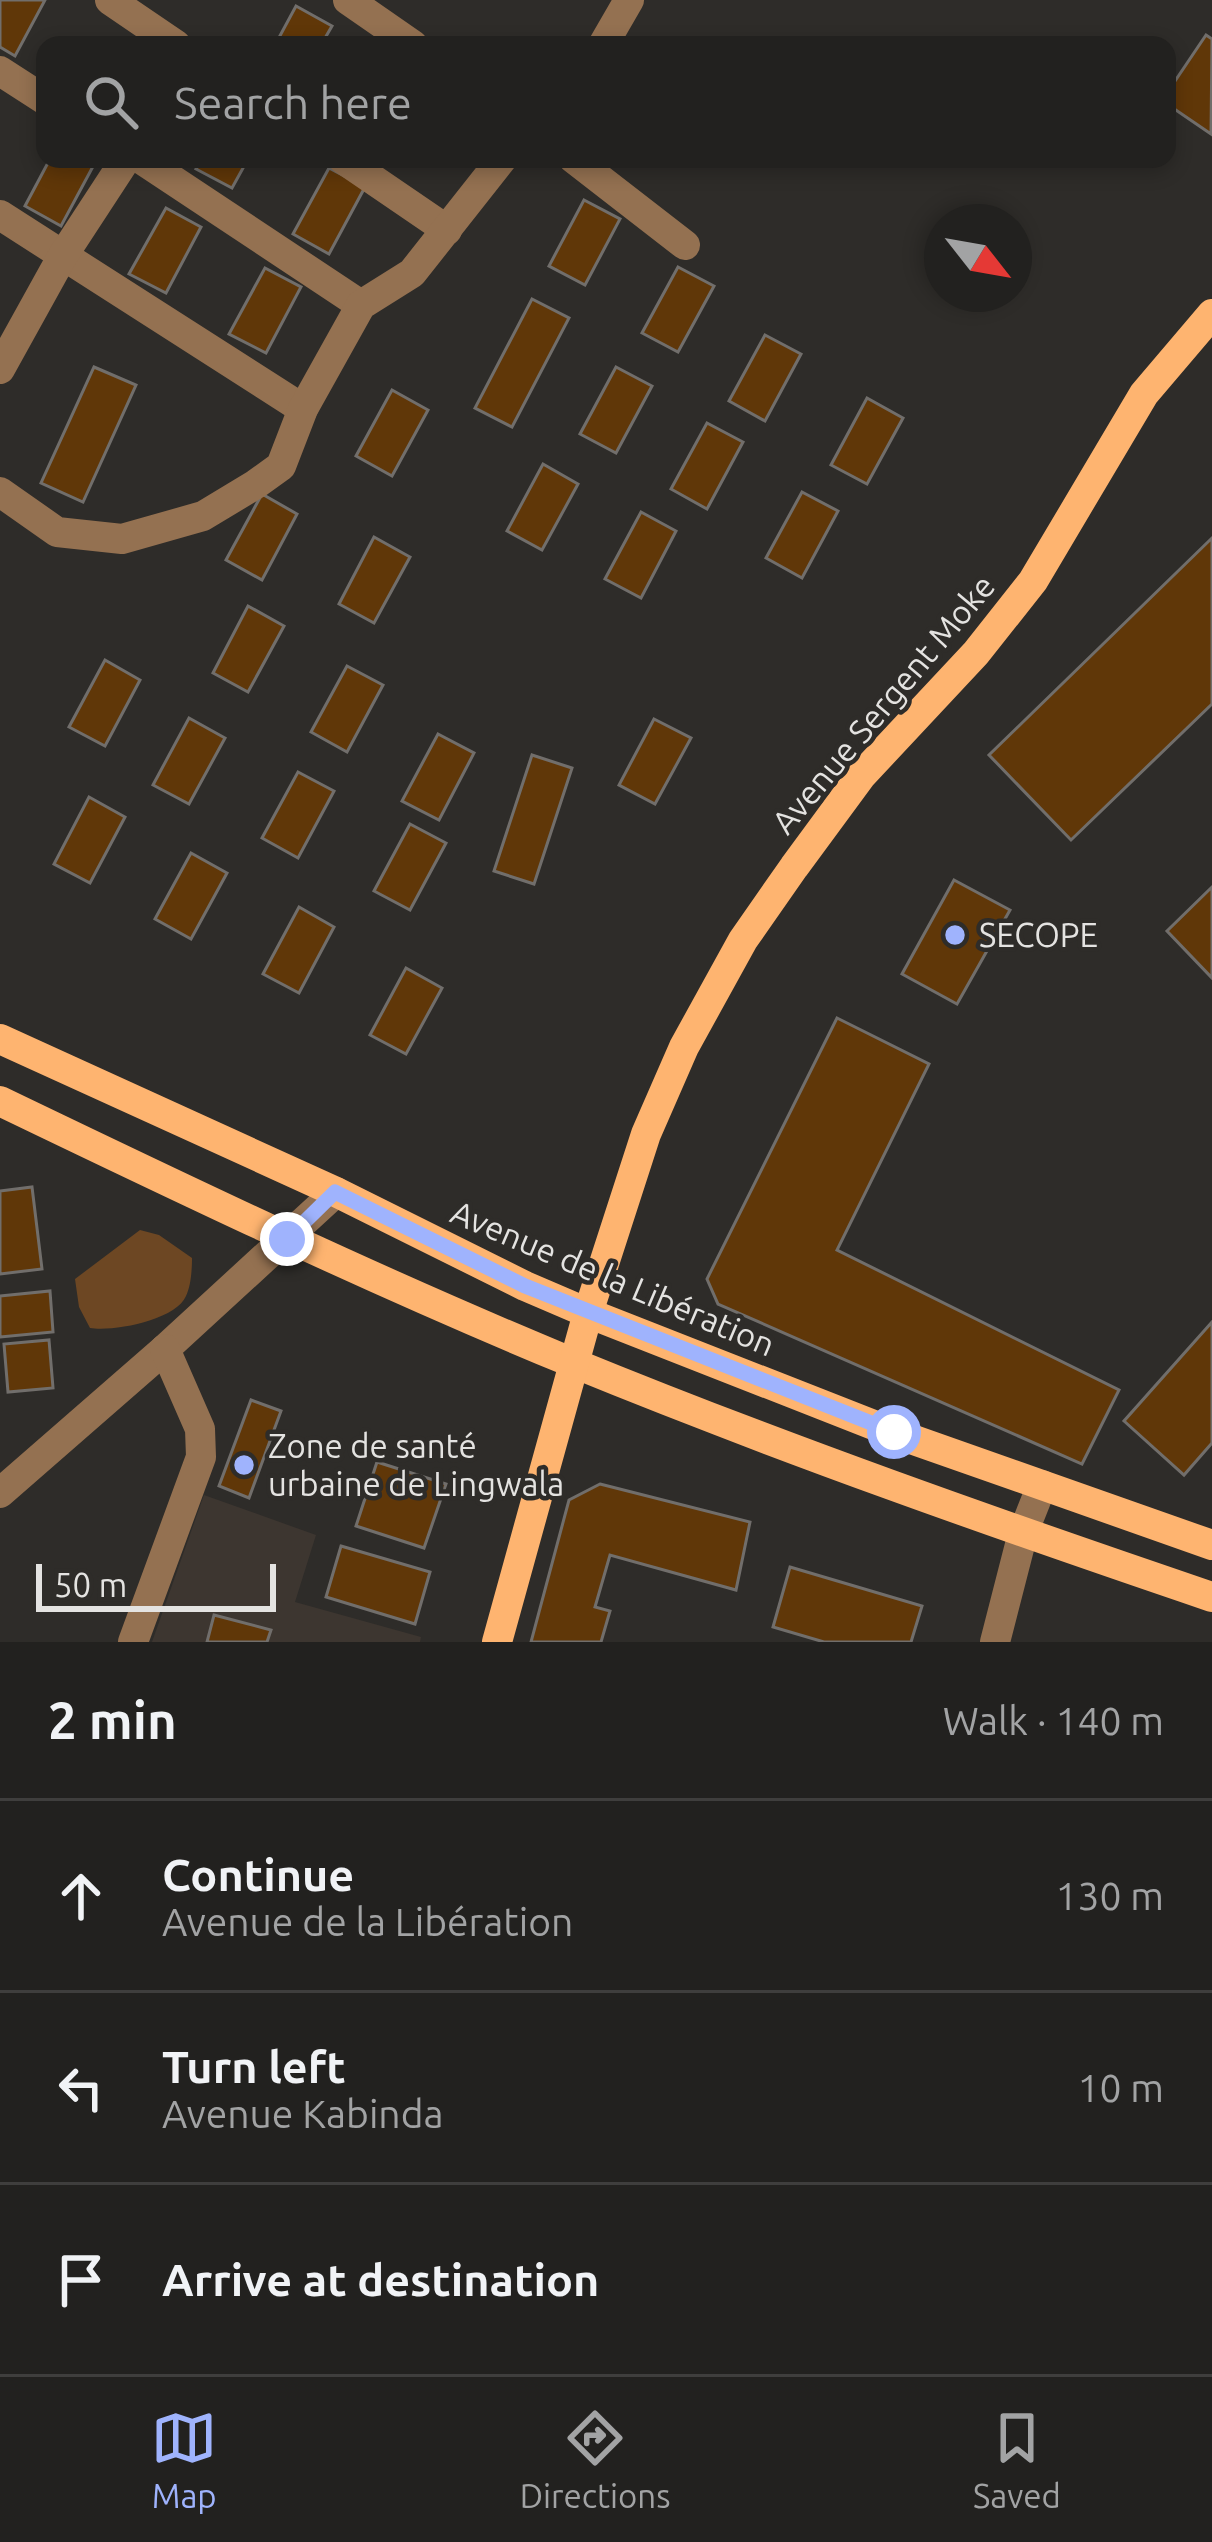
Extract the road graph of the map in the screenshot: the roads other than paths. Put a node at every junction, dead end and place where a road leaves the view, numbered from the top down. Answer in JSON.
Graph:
{"nodes":[{"id":1,"x":110,"y":0,"type":"edge"},
{"id":2,"x":629,"y":0,"type":"edge"},
{"id":3,"x":364,"y":5,"type":"edge"},
{"id":4,"x":163,"y":36,"type":"edge"},
{"id":5,"x":402,"y":36,"type":"edge"},
{"id":6,"x":608,"y":36,"type":"edge"},
{"id":7,"x":0,"y":70,"type":"edge"},
{"id":8,"x":36,"y":94,"type":"edge"},
{"id":9,"x":120,"y":168,"type":"edge"},
{"id":10,"x":155,"y":168,"type":"edge"},
{"id":11,"x":356,"y":168,"type":"edge"},
{"id":12,"x":495,"y":168,"type":"edge"},
{"id":13,"x":586,"y":168,"type":"edge"},
{"id":14,"x":0,"y":214,"type":"edge"},
{"id":15,"x":447,"y":230,"type":"junction"},
{"id":16,"x":685,"y":245,"type":"dead end"},
{"id":17,"x":62,"y":257,"type":"junction"},
{"id":18,"x":361,"y":305,"type":"junction"},
{"id":19,"x":1212,"y":314,"type":"edge"},
{"id":20,"x":0,"y":369,"type":"edge"},
{"id":21,"x":303,"y":410,"type":"junction"},
{"id":22,"x":0,"y":492,"type":"edge"},
{"id":23,"x":0,"y":1039,"type":"edge"},
{"id":24,"x":0,"y":1101,"type":"edge"},
{"id":25,"x":335,"y":1192,"type":"junction"},
{"id":26,"x":287,"y":1239,"type":"junction"},
{"id":27,"x":588,"y":1313,"type":"junction"},
{"id":28,"x":165,"y":1349,"type":"junction"},
{"id":29,"x":573,"y":1363,"type":"junction"},
{"id":30,"x":1042,"y":1485,"type":"junction"},
{"id":31,"x":0,"y":1493,"type":"edge"},
{"id":32,"x":1023,"y":1533,"type":"junction"},
{"id":33,"x":1212,"y":1545,"type":"edge"},
{"id":34,"x":1212,"y":1597,"type":"edge"},
{"id":35,"x":134,"y":1642,"type":"edge"},
{"id":36,"x":497,"y":1642,"type":"edge"},
{"id":37,"x":995,"y":1642,"type":"edge"}],
"edges":[{"from":1,"to":4,"type":"street"},
{"from":2,"to":6,"type":"street"},
{"from":3,"to":5,"type":"street"},
{"from":7,"to":8,"type":"street"},
{"from":9,"to":17,"type":"street"},
{"from":10,"to":18,"type":"street"},
{"from":11,"to":15,"type":"street"},
{"from":12,"to":15,"type":"street"},
{"from":13,"to":16,"type":"street"},
{"from":14,"to":17,"type":"street"},
{"from":15,"to":18,"type":"street"},
{"from":17,"to":20,"type":"street"},
{"from":17,"to":21,"type":"street"},
{"from":18,"to":21,"type":"street"},
{"from":19,"to":27,"type":"main road","name":"Avenue Sergent Moke"},
{"from":21,"to":22,"type":"street"},
{"from":23,"to":25,"type":"main road","name":"Avenue de la Libération"},
{"from":24,"to":26,"type":"main road"},
{"from":25,"to":26,"type":"street"},
{"from":25,"to":27,"type":"main road","name":"Avenue de la Libération"},
{"from":26,"to":28,"type":"street"},
{"from":26,"to":29,"type":"main road"},
{"from":27,"to":29,"type":"main road","name":"Avenue Sergent Moke"},
{"from":27,"to":30,"type":"main road","name":"Avenue de la Libération"},
{"from":28,"to":31,"type":"street"},
{"from":28,"to":35,"type":"street"},
{"from":29,"to":32,"type":"main road"},
{"from":29,"to":36,"type":"main road","name":"Avenue Sergent Moke"},
{"from":30,"to":32,"type":"street"},
{"from":30,"to":33,"type":"main road","name":"Avenue de la Libération"},
{"from":32,"to":34,"type":"main road"},
{"from":32,"to":37,"type":"street"}]}
